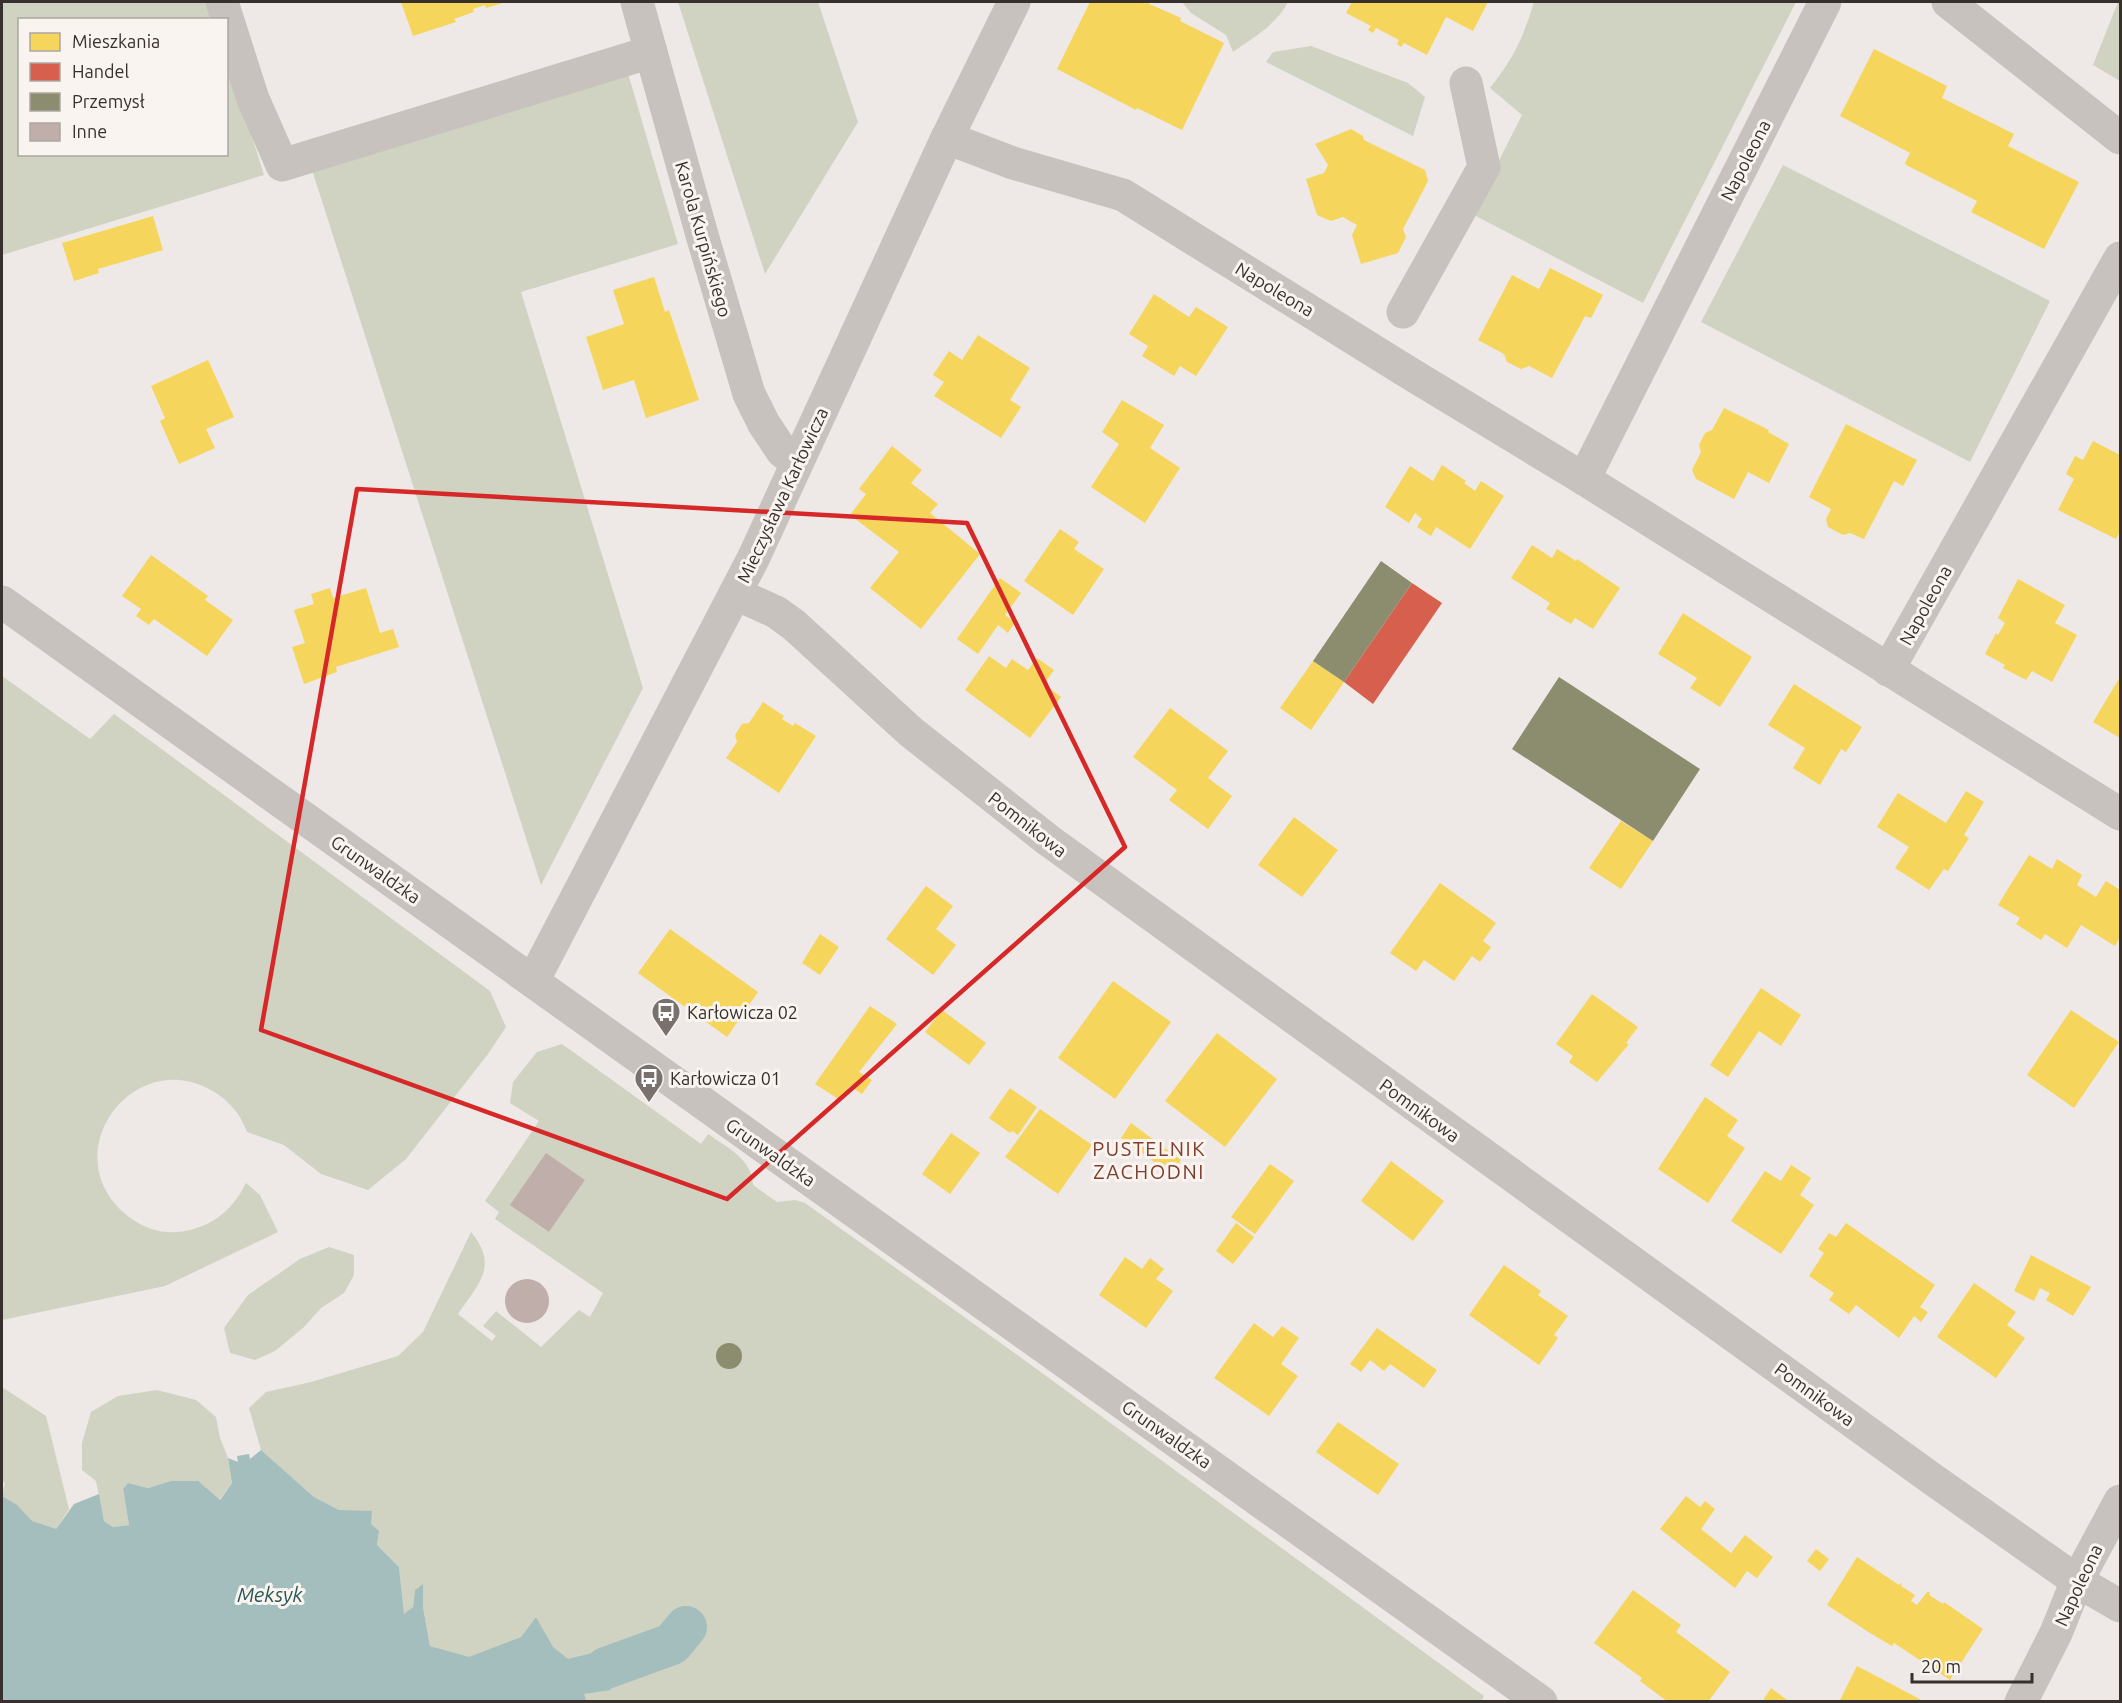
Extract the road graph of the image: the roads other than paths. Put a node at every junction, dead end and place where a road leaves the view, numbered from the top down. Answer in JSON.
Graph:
{"nodes":[{"id":1,"x":222,"y":2,"type":"edge"},
{"id":2,"x":638,"y":2,"type":"edge"},
{"id":3,"x":1014,"y":2,"type":"edge"},
{"id":4,"x":1825,"y":2,"type":"edge"},
{"id":5,"x":1948,"y":2,"type":"edge"},
{"id":6,"x":227,"y":18,"type":"edge"},
{"id":7,"x":228,"y":21,"type":"edge"},
{"id":8,"x":651,"y":52,"type":"junction"},
{"id":9,"x":1466,"y":83,"type":"dead end"},
{"id":10,"x":947,"y":138,"type":"junction"},
{"id":11,"x":2121,"y":138,"type":"edge"},
{"id":12,"x":2121,"y":258,"type":"edge"},
{"id":13,"x":1403,"y":312,"type":"dead end"},
{"id":14,"x":797,"y":463,"type":"junction"},
{"id":15,"x":1584,"y":479,"type":"junction"},
{"id":16,"x":736,"y":594,"type":"junction"},
{"id":17,"x":2,"y":602,"type":"edge"},
{"id":18,"x":1888,"y":670,"type":"junction"},
{"id":19,"x":2121,"y":814,"type":"edge"},
{"id":20,"x":533,"y":981,"type":"junction"},
{"id":21,"x":2121,"y":1502,"type":"edge"},
{"id":22,"x":2077,"y":1581,"type":"junction"},
{"id":23,"x":2121,"y":1606,"type":"edge"},
{"id":24,"x":1541,"y":1701,"type":"edge"},
{"id":25,"x":2021,"y":1701,"type":"edge"}],
"edges":[{"from":1,"to":6,"type":"street"},
{"from":2,"to":8,"type":"street","name":"Karola Kurpińskiego"},
{"from":3,"to":10,"type":"street","name":"Mieczysława Karłowicza"},
{"from":4,"to":15,"type":"street","name":"Napoleona"},
{"from":5,"to":11,"type":"street"},
{"from":7,"to":8,"type":"street"},
{"from":8,"to":14,"type":"street","name":"Karola Kurpińskiego"},
{"from":9,"to":13,"type":"street"},
{"from":10,"to":14,"type":"street","name":"Mieczysława Karłowicza"},
{"from":10,"to":15,"type":"street","name":"Napoleona"},
{"from":12,"to":18,"type":"street","name":"Napoleona"},
{"from":14,"to":16,"type":"street","name":"Mieczysława Karłowicza"},
{"from":15,"to":18,"type":"street","name":"Napoleona"},
{"from":16,"to":20,"type":"street","name":"Mieczysława Karłowicza"},
{"from":16,"to":22,"type":"street","name":"Pomnikowa"},
{"from":17,"to":20,"type":"street","name":"Grunwaldzka"},
{"from":18,"to":19,"type":"street","name":"Napoleona"},
{"from":20,"to":24,"type":"street","name":"Grunwaldzka"},
{"from":21,"to":22,"type":"street","name":"Napoleona"},
{"from":22,"to":23,"type":"street","name":"Pomnikowa"},
{"from":22,"to":25,"type":"street","name":"Napoleona"}]}
